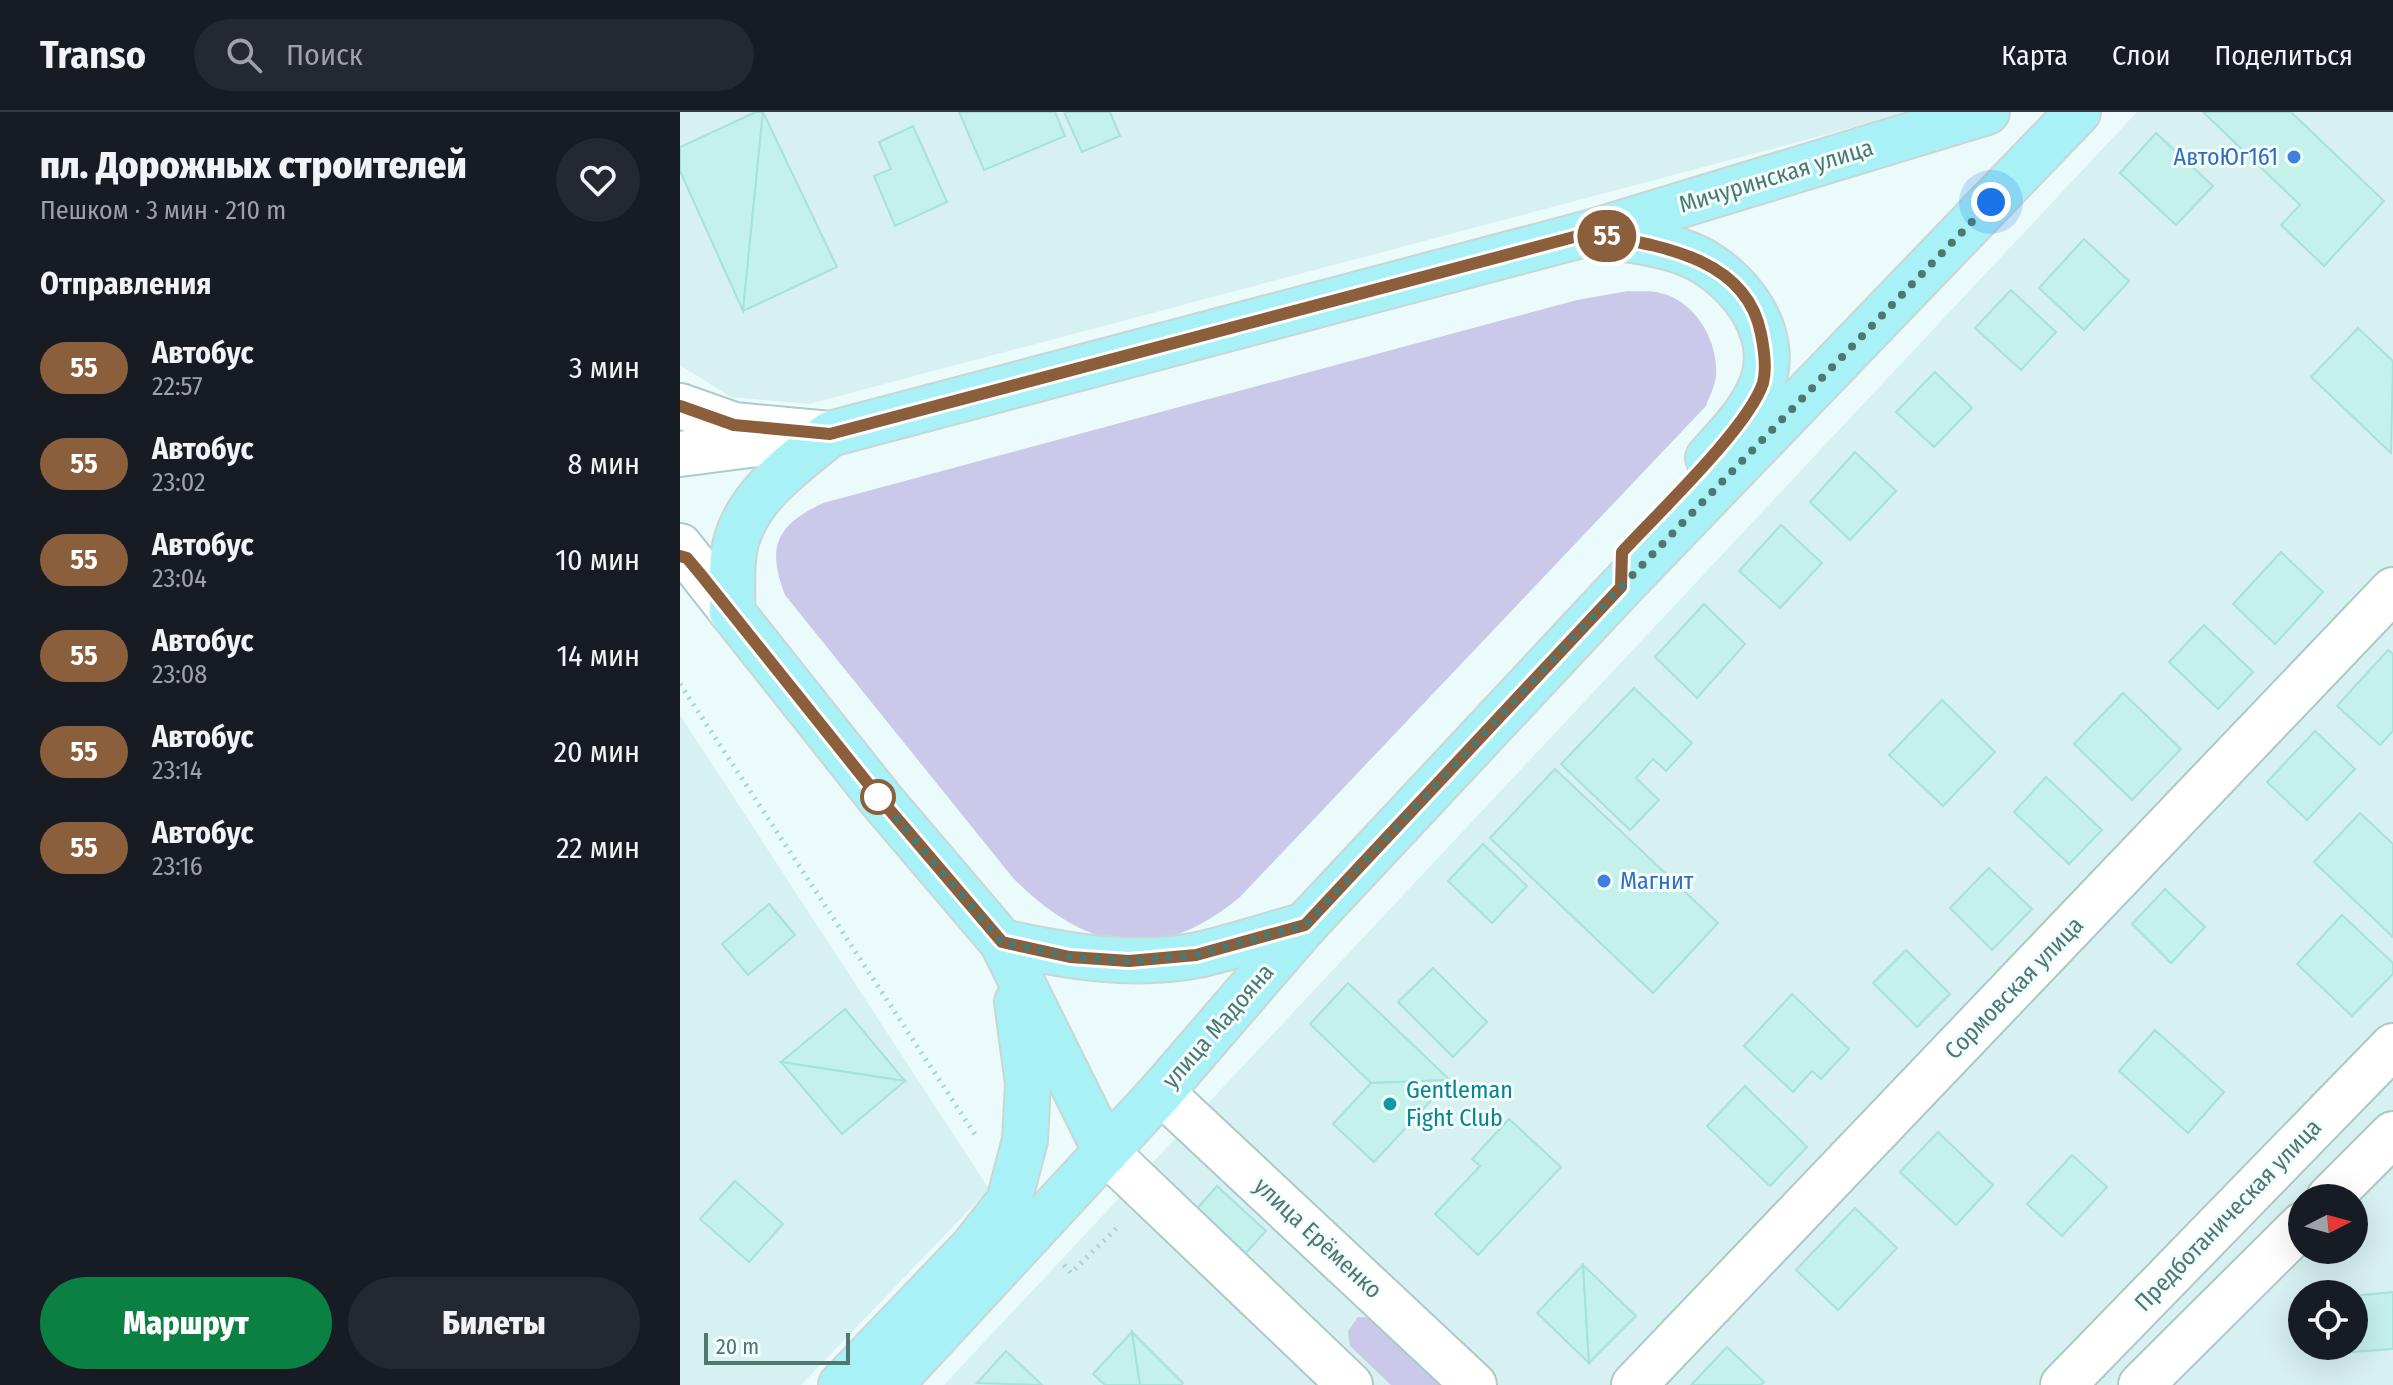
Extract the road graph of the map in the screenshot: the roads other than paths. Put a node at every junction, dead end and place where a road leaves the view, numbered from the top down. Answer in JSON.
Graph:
{"nodes":[{"id":1,"x":2078,"y":112,"type":"edge"},
{"id":2,"x":1983,"y":113,"type":"edge"},
{"id":3,"x":1589,"y":233,"type":"junction"},
{"id":4,"x":680,"y":406,"type":"edge"},
{"id":5,"x":830,"y":434,"type":"junction"},
{"id":6,"x":680,"y":454,"type":"edge"},
{"id":7,"x":682,"y":553,"type":"edge"},
{"id":8,"x":1621,"y":587,"type":"junction"},
{"id":9,"x":2393,"y":590,"type":"edge"},
{"id":10,"x":732,"y":612,"type":"junction"},
{"id":11,"x":1305,"y":925,"type":"junction"},
{"id":12,"x":1002,"y":942,"type":"junction"},
{"id":13,"x":2393,"y":1046,"type":"edge"},
{"id":14,"x":1161,"y":1092,"type":"junction"},
{"id":15,"x":2393,"y":1134,"type":"edge"},
{"id":16,"x":1106,"y":1152,"type":"junction"},
{"id":17,"x":2343,"y":1184,"type":"edge"},
{"id":18,"x":1022,"y":1216,"type":"junction"},
{"id":19,"x":2288,"y":1239,"type":"edge"},
{"id":20,"x":841,"y":1385,"type":"edge"},
{"id":21,"x":890,"y":1385,"type":"edge"},
{"id":22,"x":1350,"y":1385,"type":"edge"},
{"id":23,"x":1474,"y":1385,"type":"edge"},
{"id":24,"x":1634,"y":1385,"type":"edge"},
{"id":25,"x":2063,"y":1385,"type":"edge"},
{"id":26,"x":2141,"y":1385,"type":"edge"}],
"edges":[{"from":1,"to":8,"type":"main road","name":"улица Мадояна"},
{"from":2,"to":3,"type":"main road","name":"Мичуринская улица"},
{"from":3,"to":5,"type":"main road","name":"Мичуринская улица"},
{"from":3,"to":8,"type":"main road"},
{"from":4,"to":5,"type":"street"},
{"from":5,"to":6,"type":"street","name":"Мичуринская улица"},
{"from":5,"to":10,"type":"main road"},
{"from":7,"to":10,"type":"street"},
{"from":8,"to":11,"type":"main road","name":"улица Мадояна"},
{"from":9,"to":24,"type":"street","name":"Сормовская улица"},
{"from":10,"to":12,"type":"main road"},
{"from":11,"to":12,"type":"main road"},
{"from":11,"to":14,"type":"main road","name":"улица Мадояна"},
{"from":12,"to":16,"type":"main road"},
{"from":12,"to":18,"type":"main road"},
{"from":13,"to":25,"type":"street","name":"Предботаническая улица"},
{"from":14,"to":16,"type":"main road","name":"улица Мадояна"},
{"from":14,"to":23,"type":"street","name":"улица Ерёменко"},
{"from":15,"to":17,"type":"street"},
{"from":16,"to":18,"type":"main road","name":"улица Мадояна"},
{"from":16,"to":22,"type":"street"},
{"from":18,"to":20,"type":"main road","name":"улица Мадояна"},
{"from":18,"to":21,"type":"main road","name":"улица Мадояна"},
{"from":19,"to":26,"type":"street"}]}
